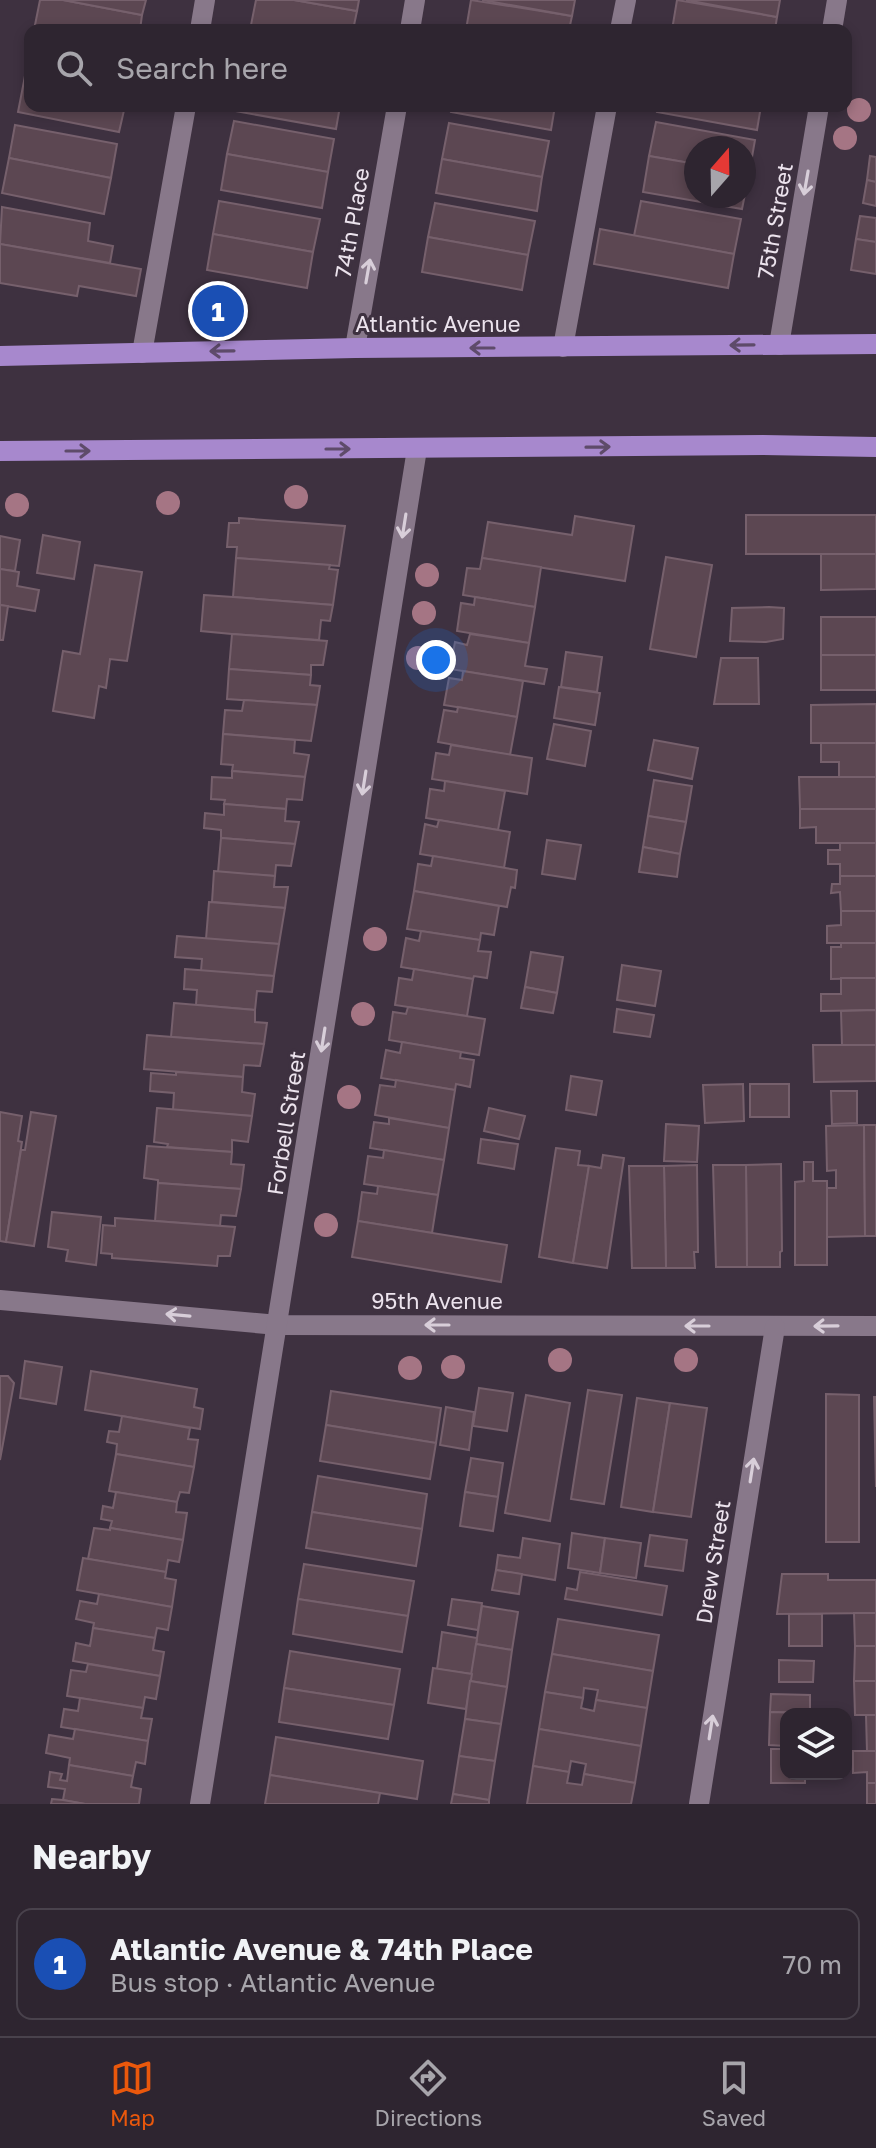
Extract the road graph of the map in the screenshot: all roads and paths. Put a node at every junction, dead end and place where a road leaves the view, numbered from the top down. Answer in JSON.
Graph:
{"nodes":[{"id":1,"x":205,"y":0,"type":"edge"},
{"id":2,"x":415,"y":0,"type":"edge"},
{"id":3,"x":626,"y":0,"type":"edge"},
{"id":4,"x":837,"y":0,"type":"edge"},
{"id":5,"x":201,"y":24,"type":"edge"},
{"id":6,"x":411,"y":24,"type":"edge"},
{"id":7,"x":621,"y":24,"type":"edge"},
{"id":8,"x":833,"y":24,"type":"edge"},
{"id":9,"x":185,"y":112,"type":"edge"},
{"id":10,"x":396,"y":112,"type":"edge"},
{"id":11,"x":606,"y":112,"type":"edge"},
{"id":12,"x":818,"y":112,"type":"edge"},
{"id":13,"x":876,"y":344,"type":"edge"},
{"id":14,"x":779,"y":345,"type":"junction"},
{"id":15,"x":563,"y":347,"type":"junction"},
{"id":16,"x":355,"y":348,"type":"junction"},
{"id":17,"x":142,"y":353,"type":"junction"},
{"id":18,"x":0,"y":356,"type":"edge"},
{"id":19,"x":876,"y":447,"type":"edge"},
{"id":20,"x":417,"y":449,"type":"junction"},
{"id":21,"x":0,"y":451,"type":"edge"},
{"id":22,"x":0,"y":1300,"type":"edge"},
{"id":23,"x":278,"y":1325,"type":"junction"},
{"id":24,"x":876,"y":1326,"type":"edge"},
{"id":25,"x":775,"y":1327,"type":"junction"},
{"id":26,"x":200,"y":1804,"type":"edge"},
{"id":27,"x":699,"y":1804,"type":"edge"}],
"edges":[{"from":1,"to":5,"type":"street"},
{"from":2,"to":6,"type":"street"},
{"from":3,"to":7,"type":"street"},
{"from":4,"to":8,"type":"street"},
{"from":9,"to":17,"type":"street"},
{"from":16,"to":10,"type":"street","name":"74th Place","one_way":true},
{"from":11,"to":15,"type":"street"},
{"from":12,"to":14,"type":"street","name":"75th Street","one_way":true},
{"from":13,"to":14,"type":"main road","name":"Atlantic Avenue"},
{"from":14,"to":15,"type":"main road","name":"Atlantic Avenue","one_way":true},
{"from":15,"to":16,"type":"main road","name":"Atlantic Avenue","one_way":true},
{"from":16,"to":17,"type":"main road","name":"Atlantic Avenue","one_way":true},
{"from":17,"to":18,"type":"main road","name":"Atlantic Avenue"},
{"from":20,"to":19,"type":"main road","one_way":true},
{"from":21,"to":20,"type":"main road","one_way":true},
{"from":20,"to":23,"type":"street","name":"Forbell Street","one_way":true},
{"from":23,"to":22,"type":"street","name":"95th Avenue","one_way":true},
{"from":25,"to":23,"type":"street","name":"95th Avenue","one_way":true},
{"from":23,"to":26,"type":"street","name":"Forbell Street"},
{"from":24,"to":25,"type":"street","name":"95th Avenue","one_way":true},
{"from":27,"to":25,"type":"street","name":"Drew Street","one_way":true}]}
